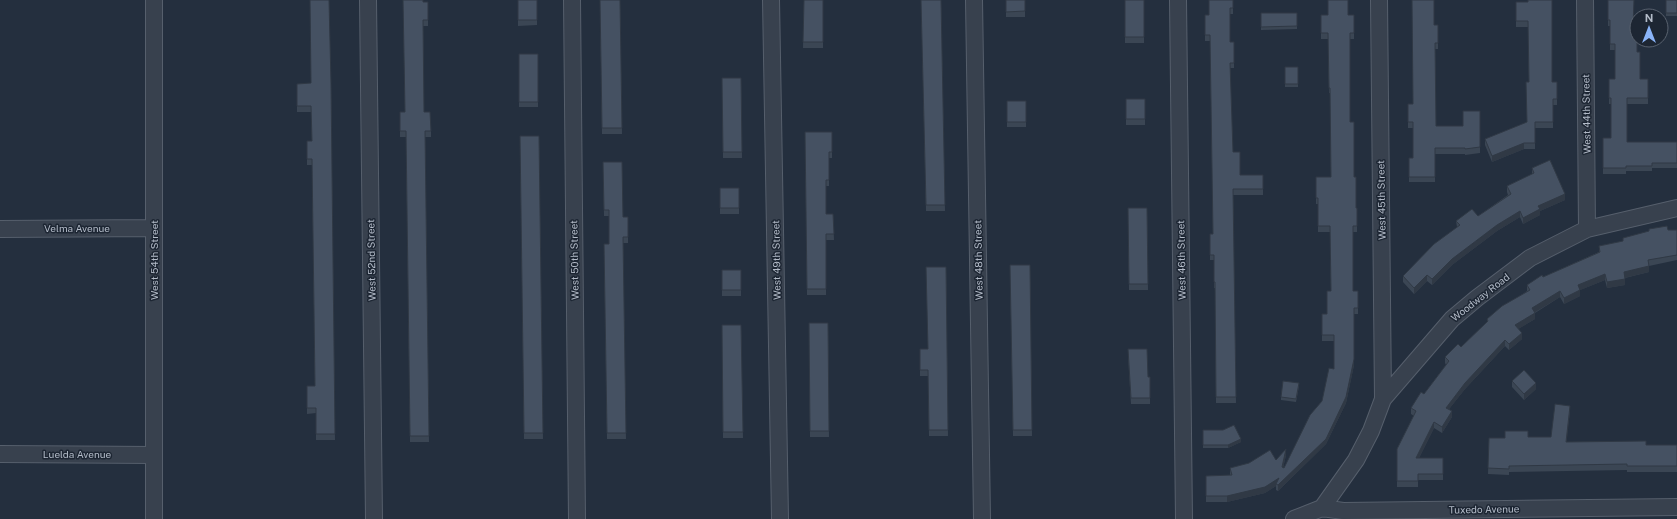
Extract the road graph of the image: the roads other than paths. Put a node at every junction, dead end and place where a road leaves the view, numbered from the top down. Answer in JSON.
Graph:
{"nodes":[{"id":1,"x":154,"y":0,"type":"edge"},
{"id":2,"x":368,"y":0,"type":"edge"},
{"id":3,"x":572,"y":0,"type":"edge"},
{"id":4,"x":771,"y":0,"type":"edge"},
{"id":5,"x":974,"y":0,"type":"edge"},
{"id":6,"x":1178,"y":0,"type":"edge"},
{"id":7,"x":1379,"y":0,"type":"edge"},
{"id":8,"x":1585,"y":0,"type":"edge"},
{"id":9,"x":1677,"y":208,"type":"edge"},
{"id":10,"x":154,"y":228,"type":"junction"},
{"id":11,"x":0,"y":229,"type":"edge"},
{"id":12,"x":1587,"y":229,"type":"junction"},
{"id":13,"x":1383,"y":399,"type":"junction"},
{"id":14,"x":0,"y":454,"type":"edge"},
{"id":15,"x":154,"y":454,"type":"junction"},
{"id":16,"x":1677,"y":507,"type":"edge"},
{"id":17,"x":1322,"y":508,"type":"junction"},
{"id":18,"x":154,"y":519,"type":"edge"},
{"id":19,"x":374,"y":519,"type":"edge"},
{"id":20,"x":577,"y":519,"type":"edge"},
{"id":21,"x":780,"y":519,"type":"edge"},
{"id":22,"x":982,"y":519,"type":"edge"},
{"id":23,"x":1184,"y":519,"type":"edge"},
{"id":24,"x":1294,"y":519,"type":"edge"}],
"edges":[{"from":1,"to":10,"type":"street","name":"West 54th Street"},
{"from":2,"to":19,"type":"street","name":"West 52nd Street"},
{"from":3,"to":20,"type":"street","name":"West 50th Street"},
{"from":4,"to":21,"type":"street","name":"West 49th Street"},
{"from":5,"to":22,"type":"street","name":"West 48th Street"},
{"from":6,"to":23,"type":"street","name":"West 46th Street"},
{"from":7,"to":13,"type":"street","name":"West 45th Street"},
{"from":8,"to":12,"type":"street","name":"West 44th Street"},
{"from":9,"to":12,"type":"street","name":"Woodway Road"},
{"from":10,"to":11,"type":"street","name":"Velma Avenue"},
{"from":10,"to":15,"type":"street","name":"West 54th Street"},
{"from":12,"to":13,"type":"street","name":"Woodway Road"},
{"from":13,"to":17,"type":"street","name":"Woodway Road"},
{"from":14,"to":15,"type":"street","name":"Luelda Avenue"},
{"from":15,"to":18,"type":"street","name":"West 54th Street"},
{"from":16,"to":17,"type":"street","name":"Tuxedo Avenue"},
{"from":17,"to":24,"type":"street","name":"Tuxedo Avenue"}]}
